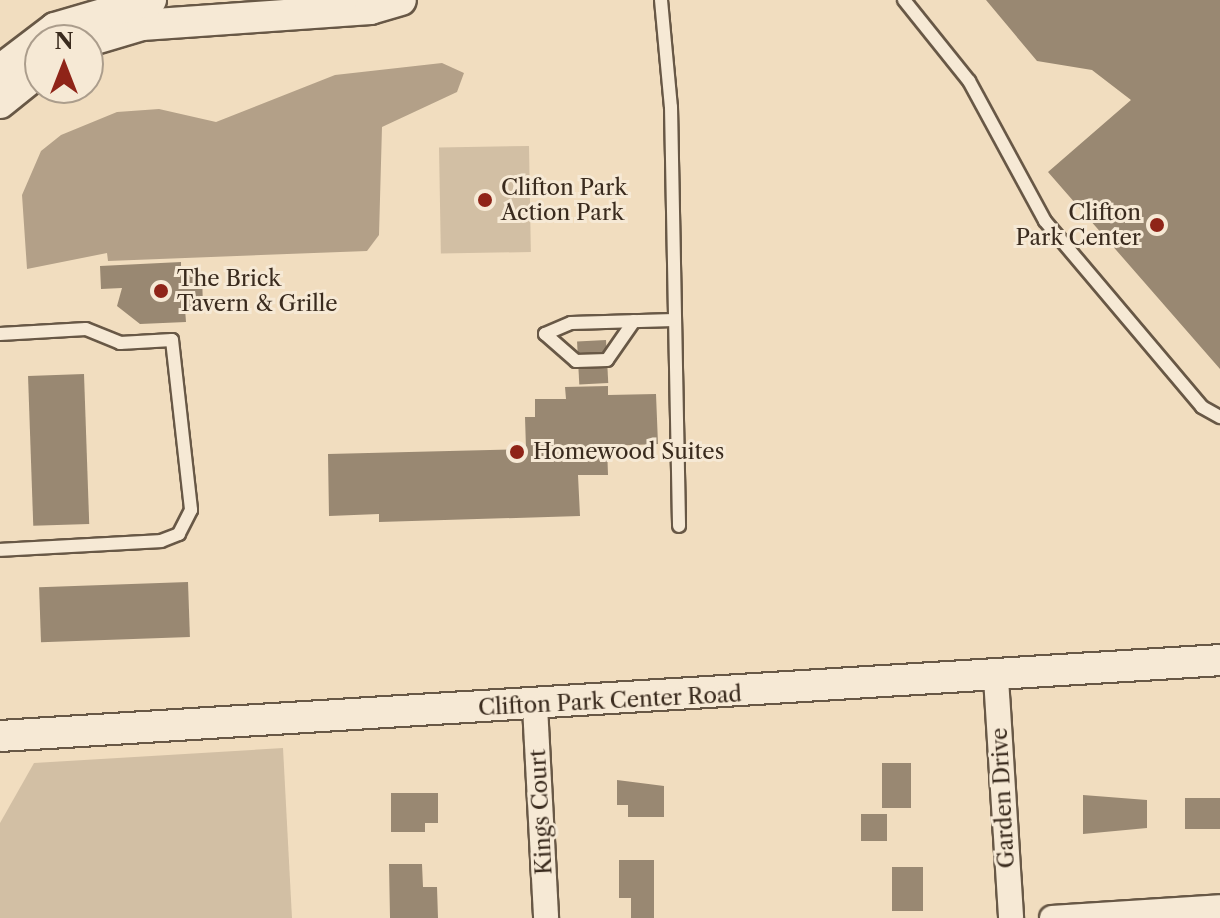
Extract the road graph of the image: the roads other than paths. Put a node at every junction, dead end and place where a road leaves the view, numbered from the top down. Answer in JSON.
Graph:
{"nodes":[{"id":1,"x":151,"y":0,"type":"edge"},
{"id":2,"x":401,"y":0,"type":"edge"},
{"id":3,"x":661,"y":0,"type":"edge"},
{"id":4,"x":904,"y":0,"type":"edge"},
{"id":5,"x":104,"y":36,"type":"edge"},
{"id":6,"x":0,"y":70,"type":"edge"},
{"id":7,"x":24,"y":84,"type":"edge"},
{"id":8,"x":0,"y":103,"type":"edge"},
{"id":9,"x":674,"y":320,"type":"junction"},
{"id":10,"x":634,"y":321,"type":"junction"},
{"id":11,"x":0,"y":334,"type":"edge"},
{"id":12,"x":1220,"y":417,"type":"edge"},
{"id":13,"x":679,"y":526,"type":"dead end"},
{"id":14,"x":0,"y":550,"type":"edge"},
{"id":15,"x":1220,"y":660,"type":"edge"},
{"id":16,"x":996,"y":678,"type":"junction"},
{"id":17,"x":535,"y":706,"type":"junction"},
{"id":18,"x":0,"y":736,"type":"edge"},
{"id":19,"x":1220,"y":907,"type":"edge"},
{"id":20,"x":546,"y":918,"type":"edge"},
{"id":21,"x":1011,"y":918,"type":"edge"},
{"id":22,"x":1052,"y":918,"type":"edge"}],
"edges":[{"from":1,"to":6,"type":"street"},
{"from":2,"to":5,"type":"street"},
{"from":3,"to":9,"type":"lane"},
{"from":4,"to":12,"type":"lane"},
{"from":7,"to":8,"type":"street"},
{"from":9,"to":10,"type":"lane"},
{"from":9,"to":13,"type":"lane"},
{"from":10,"to":10,"type":"lane"},
{"from":11,"to":14,"type":"lane"},
{"from":15,"to":16,"type":"street","name":"Clifton Park Center Road"},
{"from":16,"to":17,"type":"street","name":"Clifton Park Center Road"},
{"from":16,"to":21,"type":"street","name":"Garden Drive"},
{"from":17,"to":18,"type":"street","name":"Clifton Park Center Road"},
{"from":17,"to":20,"type":"street","name":"Kings Court"},
{"from":19,"to":22,"type":"street"}]}
